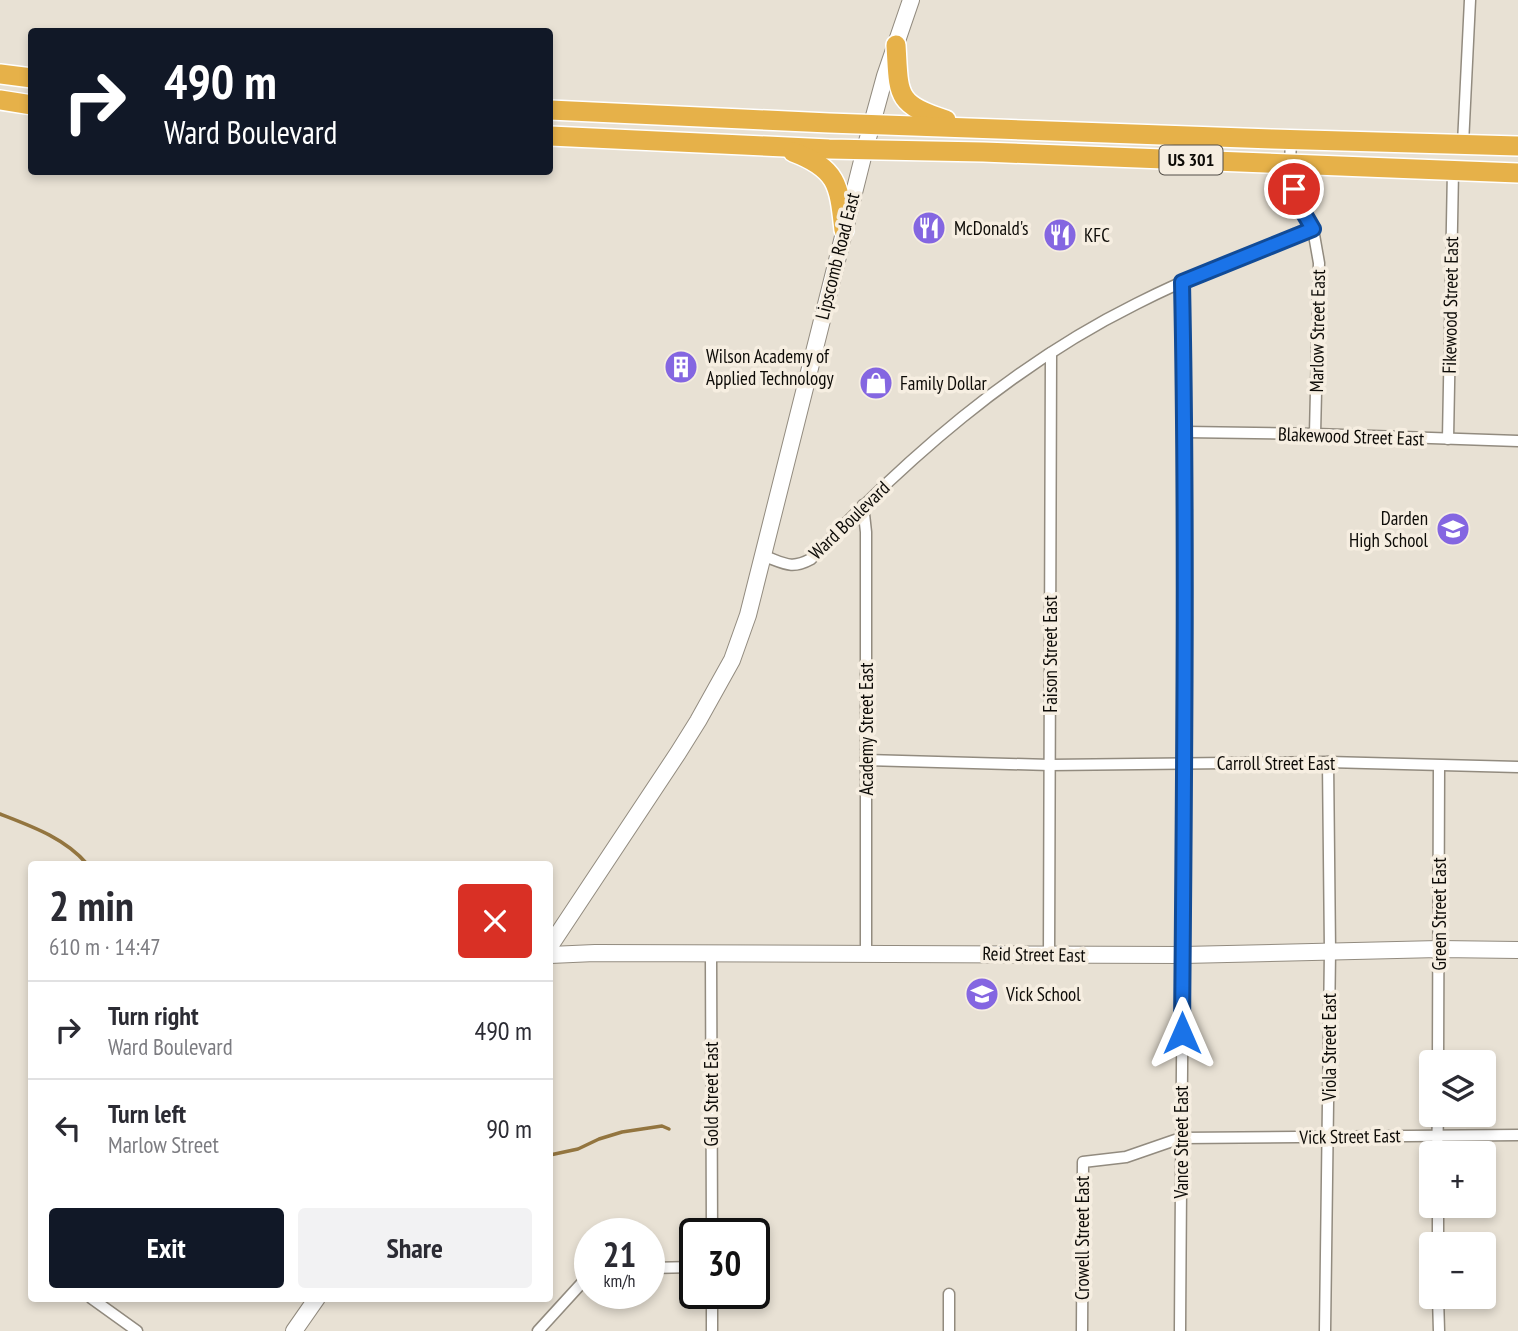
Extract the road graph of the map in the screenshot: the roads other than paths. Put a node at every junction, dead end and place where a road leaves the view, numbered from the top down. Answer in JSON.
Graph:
{"nodes":[{"id":1,"x":911,"y":0,"type":"edge"},
{"id":2,"x":1470,"y":0,"type":"edge"},
{"id":3,"x":896,"y":45,"type":"junction"},
{"id":4,"x":0,"y":74,"type":"edge"},
{"id":5,"x":28,"y":78,"type":"edge"},
{"id":6,"x":0,"y":100,"type":"edge"},
{"id":7,"x":28,"y":104,"type":"edge"},
{"id":8,"x":553,"y":110,"type":"edge"},
{"id":9,"x":872,"y":124,"type":"junction"},
{"id":10,"x":971,"y":128,"type":"junction"},
{"id":11,"x":553,"y":136,"type":"edge"},
{"id":12,"x":1291,"y":140,"type":"junction"},
{"id":13,"x":1463,"y":144,"type":"junction"},
{"id":14,"x":779,"y":146,"type":"junction"},
{"id":15,"x":1518,"y":146,"type":"edge"},
{"id":16,"x":864,"y":149,"type":"junction"},
{"id":17,"x":1290,"y":164,"type":"junction"},
{"id":18,"x":1453,"y":170,"type":"junction"},
{"id":19,"x":1518,"y":173,"type":"edge"},
{"id":20,"x":1313,"y":229,"type":"junction"},
{"id":21,"x":844,"y":230,"type":"junction"},
{"id":22,"x":1182,"y":282,"type":"junction"},
{"id":23,"x":1051,"y":353,"type":"junction"},
{"id":24,"x":1185,"y":432,"type":"junction"},
{"id":25,"x":1315,"y":434,"type":"junction"},
{"id":26,"x":1448,"y":439,"type":"junction"},
{"id":27,"x":1518,"y":441,"type":"edge"},
{"id":28,"x":863,"y":505,"type":"junction"},
{"id":29,"x":764,"y":556,"type":"junction"},
{"id":30,"x":866,"y":760,"type":"junction"},
{"id":31,"x":1328,"y":762,"type":"junction"},
{"id":32,"x":1185,"y":764,"type":"junction"},
{"id":33,"x":1050,"y":765,"type":"junction"},
{"id":34,"x":1439,"y":766,"type":"junction"},
{"id":35,"x":1518,"y":767,"type":"edge"},
{"id":36,"x":553,"y":942,"type":"edge"},
{"id":37,"x":1439,"y":949,"type":"junction"},
{"id":38,"x":1518,"y":950,"type":"edge"},
{"id":39,"x":1330,"y":951,"type":"junction"},
{"id":40,"x":711,"y":954,"type":"junction"},
{"id":41,"x":866,"y":954,"type":"junction"},
{"id":42,"x":553,"y":955,"type":"edge"},
{"id":43,"x":1049,"y":955,"type":"junction"},
{"id":44,"x":1183,"y":955,"type":"junction"},
{"id":45,"x":1438,"y":1050,"type":"edge"},
{"id":46,"x":1437,"y":1127,"type":"edge"},
{"id":47,"x":1437,"y":1135,"type":"junction"},
{"id":48,"x":1518,"y":1135,"type":"edge"},
{"id":49,"x":1329,"y":1136,"type":"junction"},
{"id":50,"x":1181,"y":1138,"type":"junction"},
{"id":51,"x":1437,"y":1141,"type":"edge"},
{"id":52,"x":712,"y":1218,"type":"edge"},
{"id":53,"x":574,"y":1292,"type":"edge"},
{"id":54,"x":949,"y":1294,"type":"dead end"},
{"id":55,"x":97,"y":1302,"type":"edge"},
{"id":56,"x":314,"y":1302,"type":"edge"},
{"id":57,"x":712,"y":1309,"type":"edge"},
{"id":58,"x":1438,"y":1309,"type":"edge"},
{"id":59,"x":137,"y":1331,"type":"edge"},
{"id":60,"x":294,"y":1331,"type":"edge"},
{"id":61,"x":538,"y":1331,"type":"edge"},
{"id":62,"x":712,"y":1331,"type":"edge"},
{"id":63,"x":949,"y":1331,"type":"edge"},
{"id":64,"x":1082,"y":1331,"type":"edge"},
{"id":65,"x":1180,"y":1331,"type":"edge"},
{"id":66,"x":1325,"y":1331,"type":"edge"},
{"id":67,"x":1439,"y":1331,"type":"edge"}],
"edges":[{"from":1,"to":3,"type":"street","name":"Lipscomb Road East"},
{"from":2,"to":13,"type":"street"},
{"from":3,"to":9,"type":"street","name":"Lipscomb Road East"},
{"from":3,"to":10,"type":"highway"},
{"from":4,"to":5,"type":"highway"},
{"from":6,"to":7,"type":"highway"},
{"from":8,"to":9,"type":"highway","number":"US 301"},
{"from":9,"to":10,"type":"highway","number":"US 301"},
{"from":9,"to":16,"type":"street","name":"Lipscomb Road East"},
{"from":10,"to":12,"type":"highway","number":"US 301"},
{"from":11,"to":14,"type":"highway","number":"US 301"},
{"from":12,"to":13,"type":"highway","number":"US 301"},
{"from":12,"to":17,"type":"street","name":"Marlow Street East"},
{"from":13,"to":15,"type":"highway","number":"US 301"},
{"from":14,"to":16,"type":"highway","number":"US 301"},
{"from":14,"to":21,"type":"highway"},
{"from":16,"to":17,"type":"highway","number":"US 301"},
{"from":16,"to":21,"type":"street","name":"Lipscomb Road East"},
{"from":17,"to":18,"type":"highway","number":"US 301"},
{"from":17,"to":20,"type":"street","name":"Marlow Street East"},
{"from":18,"to":19,"type":"highway","number":"US 301"},
{"from":18,"to":26,"type":"street","name":"Fikewood Street East"},
{"from":20,"to":22,"type":"street","name":"Ward Boulevard"},
{"from":20,"to":25,"type":"street","name":"Marlow Street East"},
{"from":21,"to":29,"type":"street","name":"Lipscomb Road East"},
{"from":22,"to":23,"type":"street","name":"Ward Boulevard"},
{"from":22,"to":24,"type":"street","name":"Vance Street East"},
{"from":23,"to":28,"type":"street","name":"Ward Boulevard"},
{"from":23,"to":33,"type":"street","name":"Faison Street East"},
{"from":24,"to":25,"type":"street","name":"Blakewood Street East"},
{"from":24,"to":32,"type":"street","name":"Vance Street East"},
{"from":25,"to":26,"type":"street","name":"Blakewood Street East"},
{"from":26,"to":27,"type":"street","name":"Blakewood Street East"},
{"from":28,"to":29,"type":"street","name":"Ward Boulevard"},
{"from":28,"to":30,"type":"street","name":"Academy Street East"},
{"from":29,"to":36,"type":"street"},
{"from":30,"to":33,"type":"street","name":"Carroll Street East"},
{"from":30,"to":41,"type":"street","name":"Academy Street East"},
{"from":31,"to":32,"type":"street","name":"Carroll Street East"},
{"from":31,"to":34,"type":"street","name":"Carroll Street East"},
{"from":31,"to":39,"type":"street","name":"Viola Street East"},
{"from":32,"to":33,"type":"street","name":"Carroll Street East"},
{"from":32,"to":44,"type":"street","name":"Vance Street East"},
{"from":33,"to":43,"type":"street","name":"Faison Street East"},
{"from":34,"to":35,"type":"street","name":"Carroll Street East"},
{"from":34,"to":37,"type":"street","name":"Green Street East"},
{"from":37,"to":38,"type":"street","name":"Reid Street East"},
{"from":37,"to":39,"type":"street","name":"Reid Street East"},
{"from":37,"to":45,"type":"street","name":"Green Street East"},
{"from":39,"to":44,"type":"street","name":"Reid Street East"},
{"from":39,"to":49,"type":"street","name":"Viola Street East"},
{"from":40,"to":41,"type":"street","name":"Reid Street East"},
{"from":40,"to":42,"type":"street","name":"Reid Street East"},
{"from":40,"to":52,"type":"street","name":"Gold Street East"},
{"from":41,"to":43,"type":"street","name":"Reid Street East"},
{"from":43,"to":44,"type":"street","name":"Reid Street East"},
{"from":44,"to":50,"type":"street","name":"Vance Street East"},
{"from":46,"to":47,"type":"street"},
{"from":47,"to":48,"type":"street","name":"Vick Street East"},
{"from":47,"to":49,"type":"street","name":"Vick Street East"},
{"from":47,"to":51,"type":"street"},
{"from":49,"to":50,"type":"street","name":"Vick Street East"},
{"from":49,"to":66,"type":"street","name":"Viola Street East"},
{"from":50,"to":64,"type":"street","name":"Crowell Street East"},
{"from":50,"to":65,"type":"street","name":"Vance Street East"},
{"from":53,"to":61,"type":"street"},
{"from":54,"to":63,"type":"street"},
{"from":55,"to":59,"type":"street"},
{"from":56,"to":60,"type":"street"},
{"from":57,"to":62,"type":"street"},
{"from":58,"to":67,"type":"street"}]}
